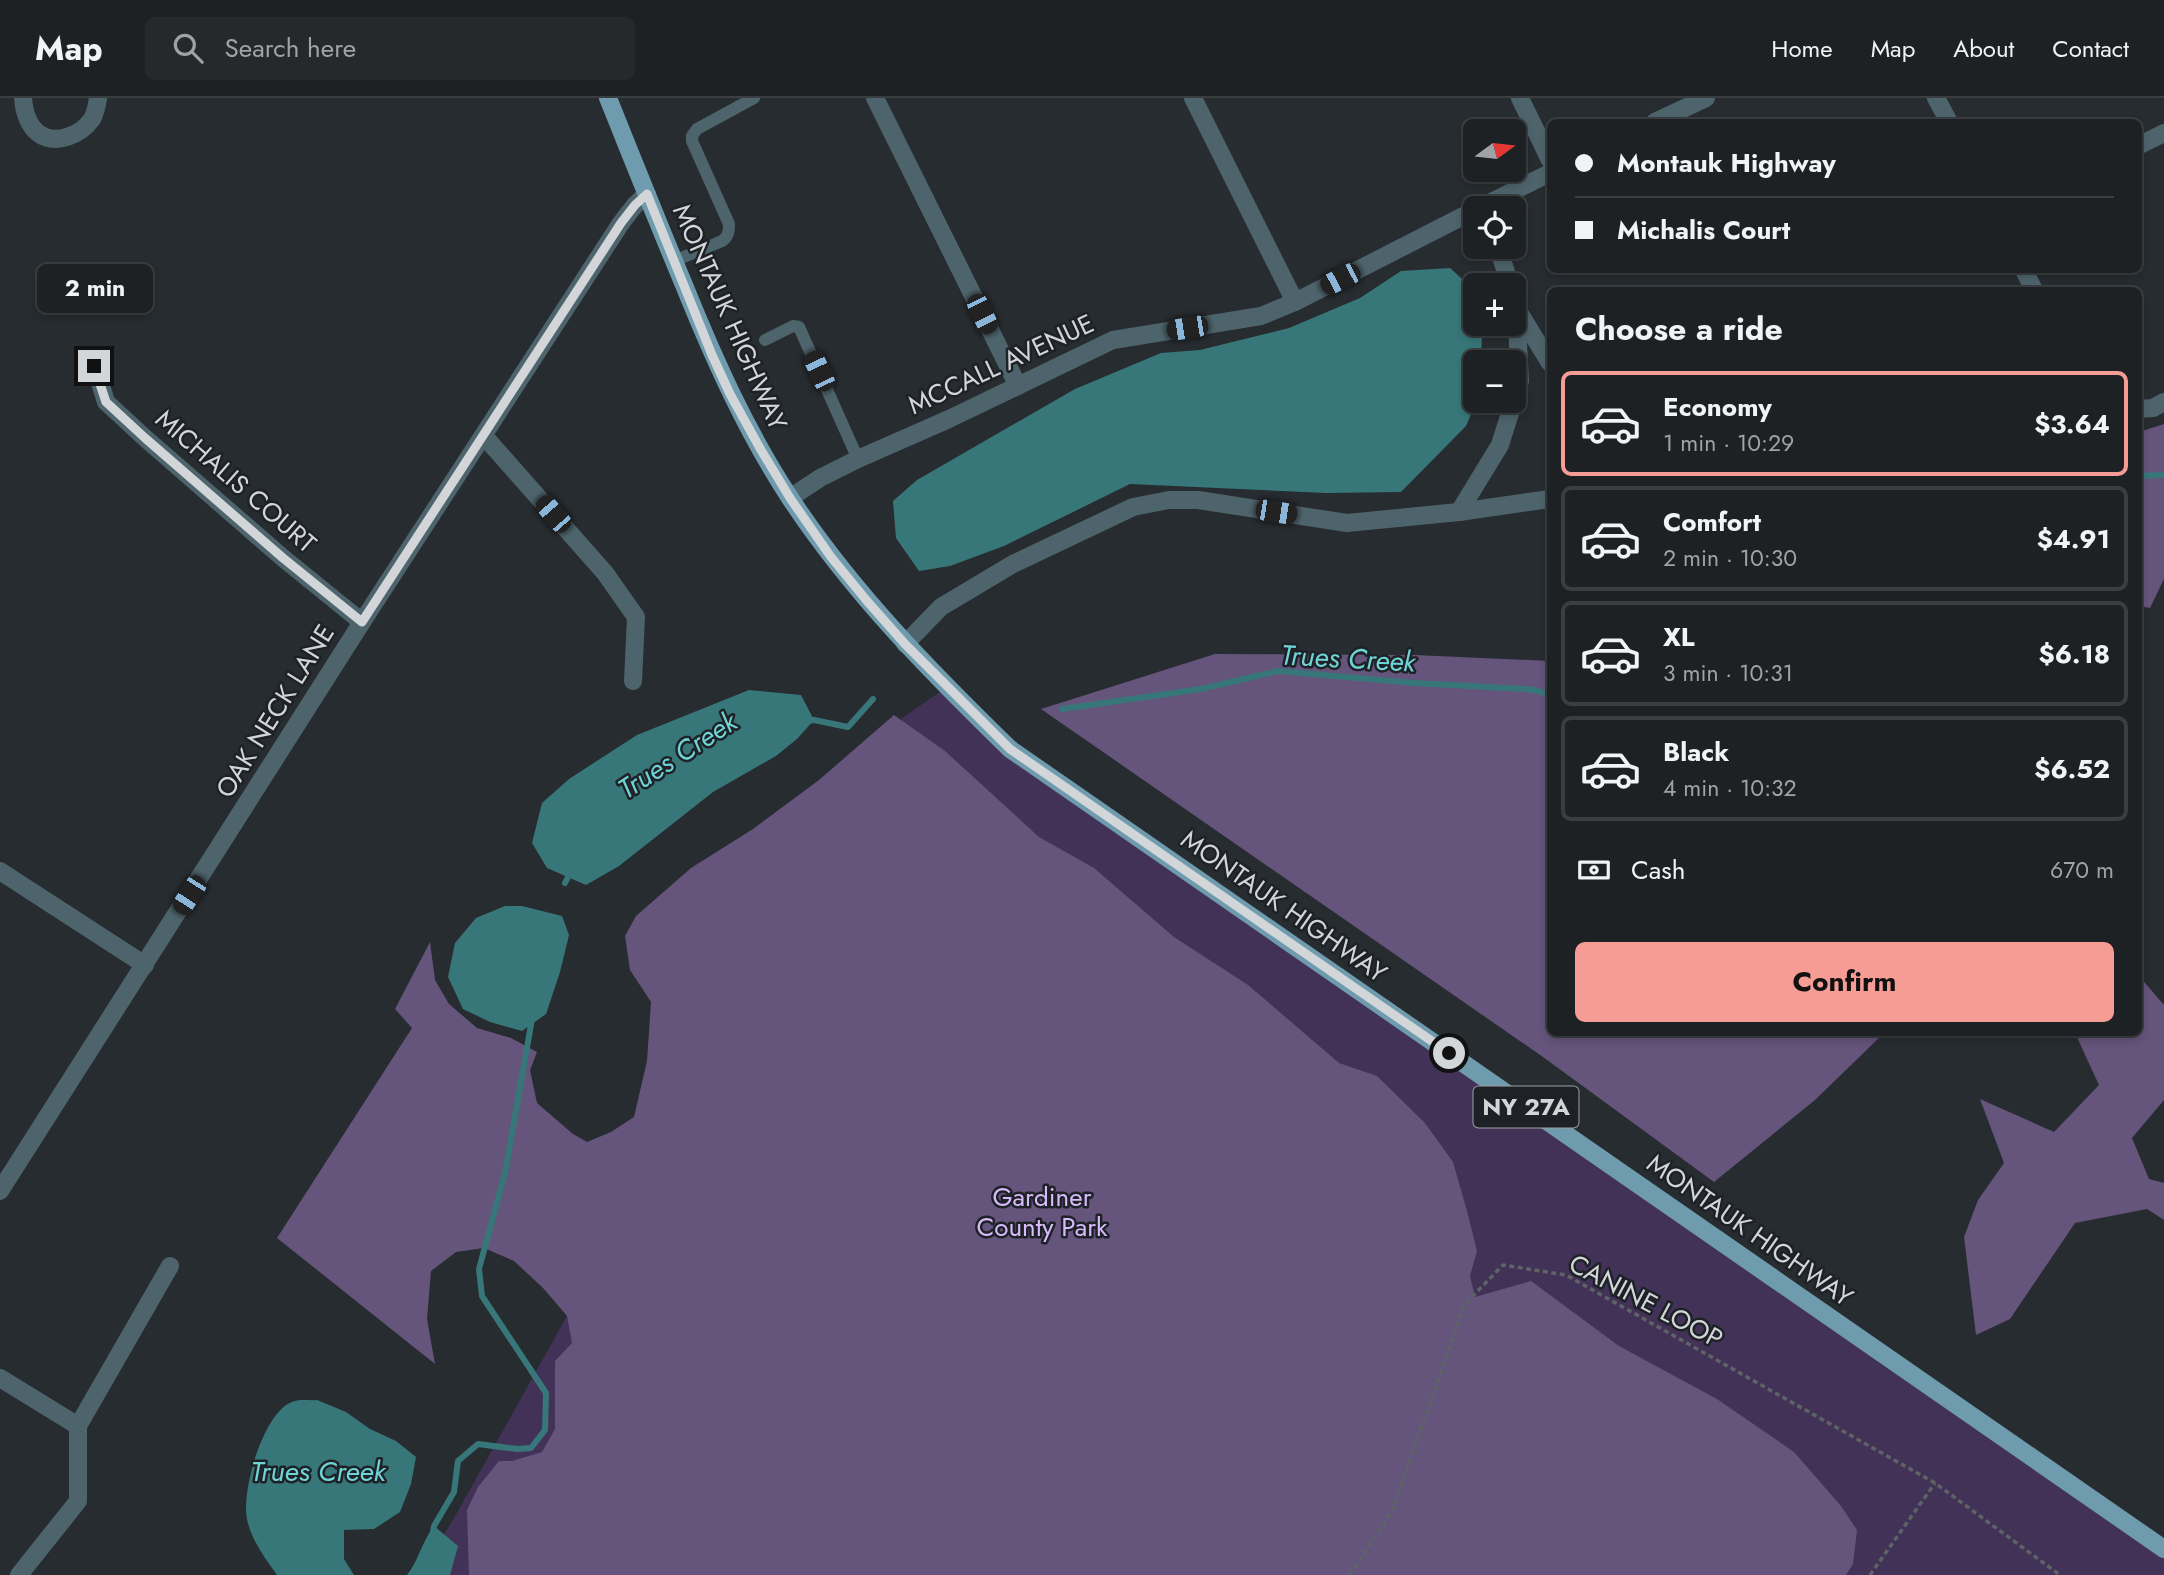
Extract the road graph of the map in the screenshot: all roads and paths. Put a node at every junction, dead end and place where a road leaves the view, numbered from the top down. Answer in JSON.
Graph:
{"nodes":[{"id":1,"x":23,"y":98,"type":"edge"},
{"id":2,"x":98,"y":98,"type":"edge"},
{"id":3,"x":754,"y":98,"type":"edge"},
{"id":4,"x":875,"y":98,"type":"edge"},
{"id":5,"x":1194,"y":98,"type":"edge"},
{"id":6,"x":1520,"y":98,"type":"edge"},
{"id":7,"x":1706,"y":98,"type":"edge"},
{"id":8,"x":1937,"y":98,"type":"edge"},
{"id":9,"x":611,"y":99,"type":"edge"},
{"id":10,"x":1661,"y":119,"type":"edge"},
{"id":11,"x":1948,"y":119,"type":"edge"},
{"id":12,"x":2164,"y":133,"type":"edge"},
{"id":13,"x":2142,"y":144,"type":"edge"},
{"id":14,"x":1547,"y":154,"type":"edge"},
{"id":15,"x":1547,"y":175,"type":"edge"},
{"id":16,"x":647,"y":194,"type":"junction"},
{"id":17,"x":1505,"y":196,"type":"edge"},
{"id":18,"x":1463,"y":218,"type":"edge"},
{"id":19,"x":674,"y":261,"type":"junction"},
{"id":20,"x":1295,"y":302,"type":"junction"},
{"id":21,"x":1526,"y":322,"type":"edge"},
{"id":22,"x":1517,"y":336,"type":"edge"},
{"id":23,"x":765,"y":340,"type":"dead end"},
{"id":24,"x":1547,"y":358,"type":"edge"},
{"id":25,"x":94,"y":366,"type":"dead end"},
{"id":26,"x":1017,"y":386,"type":"junction"},
{"id":27,"x":484,"y":436,"type":"junction"},
{"id":28,"x":858,"y":459,"type":"junction"},
{"id":29,"x":790,"y":498,"type":"junction"},
{"id":30,"x":1547,"y":499,"type":"edge"},
{"id":31,"x":1459,"y":512,"type":"junction"},
{"id":32,"x":362,"y":622,"type":"junction"},
{"id":33,"x":905,"y":644,"type":"junction"},
{"id":34,"x":633,"y":681,"type":"dead end"},
{"id":35,"x":0,"y":871,"type":"edge"},
{"id":36,"x":145,"y":965,"type":"junction"},
{"id":37,"x":0,"y":1191,"type":"edge"},
{"id":38,"x":170,"y":1266,"type":"dead end"},
{"id":39,"x":0,"y":1378,"type":"edge"},
{"id":40,"x":78,"y":1426,"type":"junction"},
{"id":41,"x":1935,"y":1483,"type":"junction"},
{"id":42,"x":2164,"y":1549,"type":"edge"},
{"id":43,"x":19,"y":1575,"type":"edge"},
{"id":44,"x":1350,"y":1575,"type":"edge"},
{"id":45,"x":1870,"y":1575,"type":"edge"},
{"id":46,"x":2060,"y":1575,"type":"edge"}],
"edges":[{"from":1,"to":2,"type":"street"},
{"from":3,"to":19,"type":"lane"},
{"from":4,"to":26,"type":"street"},
{"from":5,"to":20,"type":"street"},
{"from":6,"to":14,"type":"street"},
{"from":7,"to":10,"type":"street"},
{"from":8,"to":11,"type":"street"},
{"from":9,"to":16,"type":"main road","name":"MONTAUK HIGHWAY","number":"NY 27A"},
{"from":12,"to":13,"type":"street"},
{"from":15,"to":17,"type":"street","name":"MCCALL AVENUE"},
{"from":16,"to":19,"type":"main road","name":"MONTAUK HIGHWAY","number":"NY 27A"},
{"from":16,"to":27,"type":"street","name":"OAK NECK LANE"},
{"from":18,"to":20,"type":"street","name":"MCCALL AVENUE"},
{"from":19,"to":29,"type":"main road","name":"MONTAUK HIGHWAY","number":"NY 27A"},
{"from":20,"to":26,"type":"street","name":"MCCALL AVENUE"},
{"from":21,"to":24,"type":"street"},
{"from":22,"to":31,"type":"street"},
{"from":23,"to":28,"type":"lane"},
{"from":25,"to":32,"type":"street","name":"MICHALIS COURT"},
{"from":26,"to":28,"type":"street","name":"MCCALL AVENUE"},
{"from":27,"to":32,"type":"street","name":"OAK NECK LANE"},
{"from":27,"to":34,"type":"street"},
{"from":28,"to":29,"type":"street","name":"MCCALL AVENUE"},
{"from":29,"to":33,"type":"main road","name":"MONTAUK HIGHWAY","number":"NY 27A"},
{"from":30,"to":31,"type":"street"},
{"from":31,"to":33,"type":"street"},
{"from":32,"to":36,"type":"street","name":"OAK NECK LANE"},
{"from":33,"to":42,"type":"main road","name":"MONTAUK HIGHWAY","number":"NY 27A"},
{"from":35,"to":36,"type":"street"},
{"from":36,"to":37,"type":"street","name":"OAK NECK LANE"},
{"from":38,"to":40,"type":"street"},
{"from":39,"to":40,"type":"street"},
{"from":40,"to":43,"type":"street"},
{"from":41,"to":44,"type":"path","name":"CANINE LOOP"},
{"from":41,"to":45,"type":"path"},
{"from":41,"to":46,"type":"path","name":"CANINE LOOP"}]}
